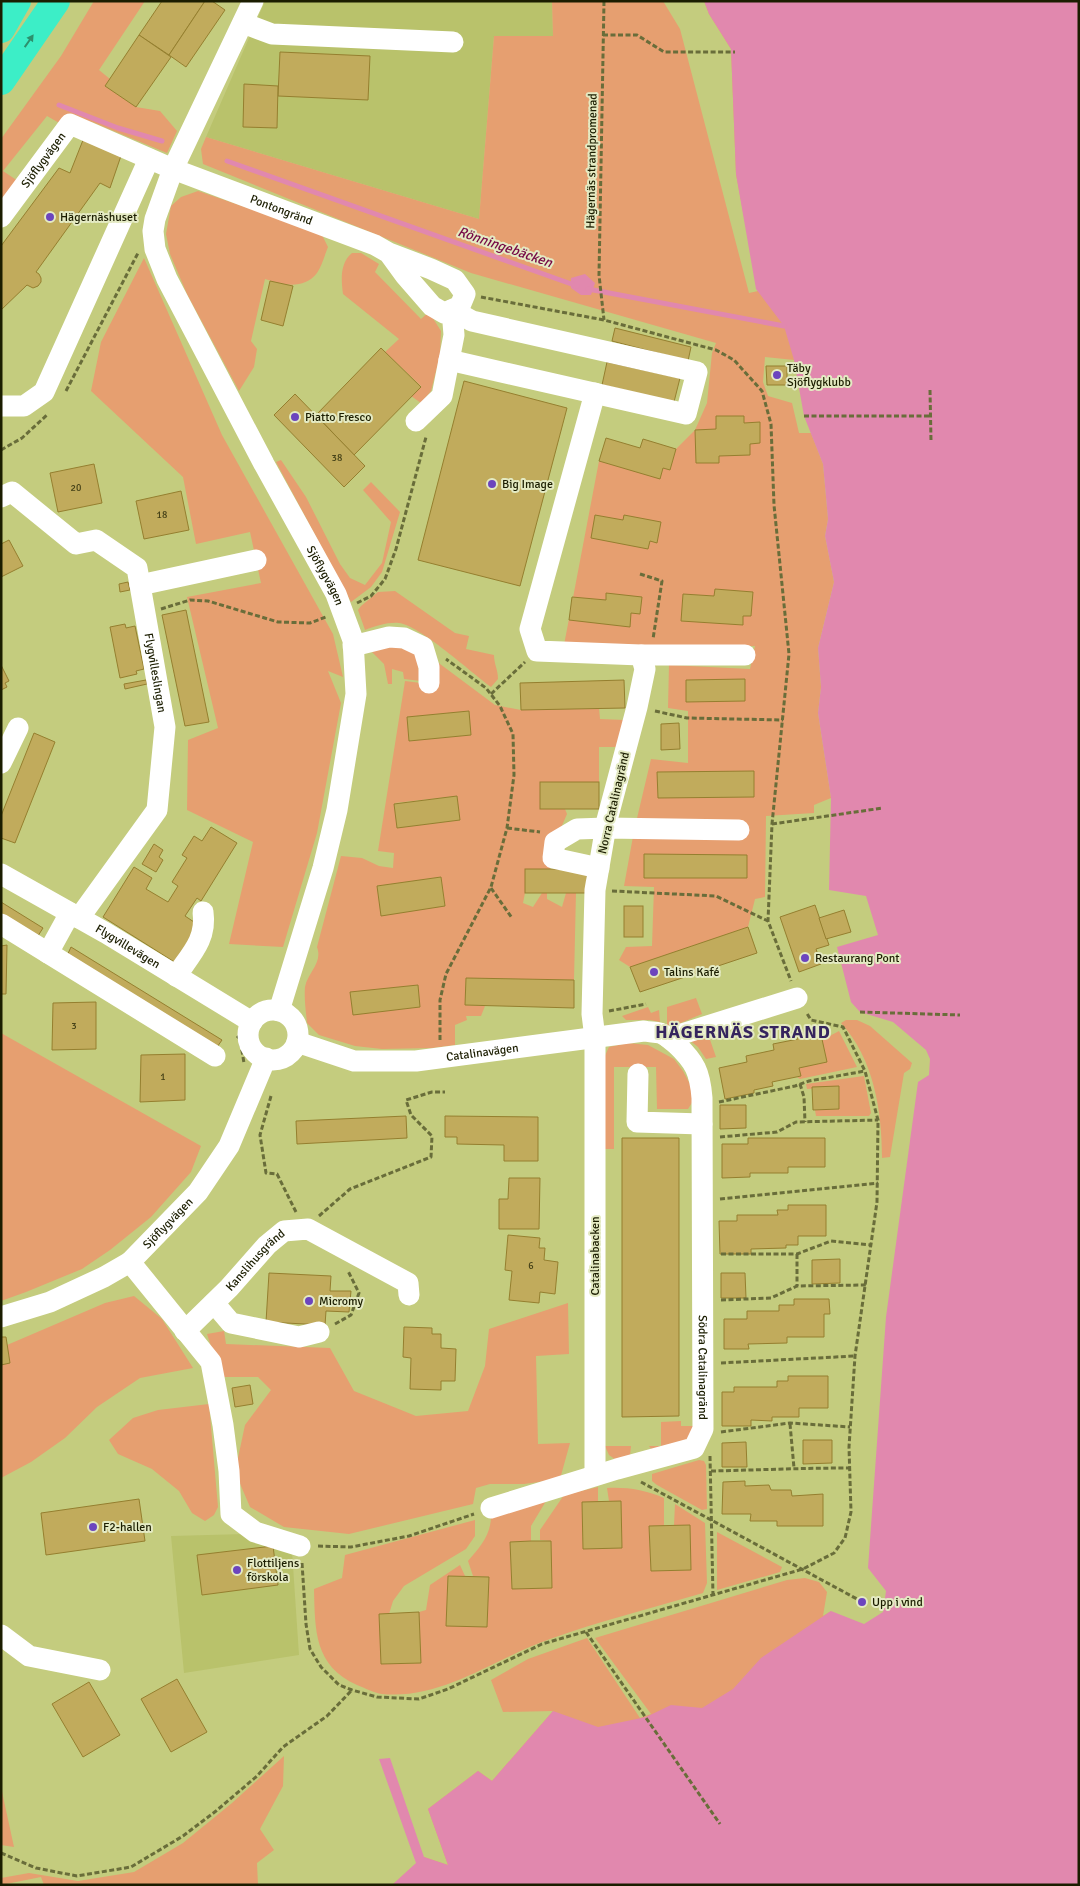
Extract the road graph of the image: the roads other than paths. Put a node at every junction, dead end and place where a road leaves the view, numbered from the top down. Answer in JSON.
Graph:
{"nodes":[{"id":1,"x":18,"y":1,"type":"edge"},
{"id":2,"x":56,"y":1,"type":"edge"},
{"id":3,"x":253,"y":1,"type":"edge"},
{"id":4,"x":243,"y":23,"type":"junction"},
{"id":5,"x":1,"y":29,"type":"edge"},
{"id":6,"x":453,"y":42,"type":"dead end"},
{"id":7,"x":1,"y":81,"type":"edge"},
{"id":8,"x":149,"y":159,"type":"junction"},
{"id":9,"x":173,"y":169,"type":"junction"},
{"id":10,"x":1,"y":217,"type":"edge"},
{"id":11,"x":389,"y":253,"type":"junction"},
{"id":12,"x":452,"y":310,"type":"junction"},
{"id":13,"x":449,"y":360,"type":"junction"},
{"id":14,"x":595,"y":393,"type":"junction"},
{"id":15,"x":1,"y":406,"type":"edge"},
{"id":16,"x":420,"y":417,"type":"road end"},
{"id":17,"x":1,"y":497,"type":"edge"},
{"id":18,"x":256,"y":560,"type":"dead end"},
{"id":19,"x":140,"y":585,"type":"junction"},
{"id":20,"x":353,"y":646,"type":"junction"},
{"id":21,"x":640,"y":655,"type":"junction"},
{"id":22,"x":744,"y":655,"type":"dead end"},
{"id":23,"x":430,"y":683,"type":"dead end"},
{"id":24,"x":18,"y":728,"type":"dead end"},
{"id":25,"x":1,"y":763,"type":"edge"},
{"id":26,"x":606,"y":828,"type":"junction"},
{"id":27,"x":739,"y":830,"type":"dead end"},
{"id":28,"x":599,"y":868,"type":"junction"},
{"id":29,"x":1,"y":874,"type":"edge"},
{"id":30,"x":203,"y":912,"type":"dead end"},
{"id":31,"x":74,"y":915,"type":"junction"},
{"id":32,"x":1,"y":924,"type":"edge"},
{"id":33,"x":48,"y":953,"type":"junction"},
{"id":34,"x":176,"y":976,"type":"junction"},
{"id":35,"x":797,"y":998,"type":"dead end"},
{"id":36,"x":279,"y":1010,"type":"junction"},
{"id":37,"x":252,"y":1022,"type":"junction"},
{"id":38,"x":595,"y":1038,"type":"junction"},
{"id":39,"x":669,"y":1038,"type":"junction"},
{"id":40,"x":297,"y":1042,"type":"junction"},
{"id":41,"x":215,"y":1056,"type":"dead end"},
{"id":42,"x":266,"y":1058,"type":"junction"},
{"id":43,"x":638,"y":1074,"type":"dead end"},
{"id":44,"x":702,"y":1131,"type":"junction"},
{"id":45,"x":130,"y":1262,"type":"junction"},
{"id":46,"x":409,"y":1295,"type":"dead end"},
{"id":47,"x":214,"y":1303,"type":"junction"},
{"id":48,"x":1,"y":1317,"type":"edge"},
{"id":49,"x":185,"y":1331,"type":"junction"},
{"id":50,"x":319,"y":1332,"type":"road end"},
{"id":51,"x":595,"y":1475,"type":"junction"},
{"id":52,"x":492,"y":1508,"type":"road end"},
{"id":53,"x":300,"y":1546,"type":"road end"},
{"id":54,"x":1,"y":1635,"type":"edge"},
{"id":55,"x":100,"y":1670,"type":"dead end"}],
"edges":[{"from":1,"to":5,"type":"highway"},
{"from":7,"to":2,"type":"highway","one_way":true},
{"from":3,"to":4,"type":"street","name":"Sjöflygvägen"},
{"from":4,"to":6,"type":"street"},
{"from":4,"to":9,"type":"street","name":"Sjöflygvägen"},
{"from":8,"to":9,"type":"street","name":"Sjöflygvägen"},
{"from":8,"to":10,"type":"street","name":"Sjöflygvägen"},
{"from":8,"to":15,"type":"street"},
{"from":9,"to":11,"type":"street","name":"Pontongränd"},
{"from":9,"to":20,"type":"street","name":"Sjöflygvägen"},
{"from":11,"to":12,"type":"street","name":"Pontongränd"},
{"from":11,"to":12,"type":"street","name":"Pontongränd"},
{"from":12,"to":13,"type":"street"},
{"from":12,"to":14,"type":"street"},
{"from":13,"to":14,"type":"street"},
{"from":13,"to":16,"type":"street"},
{"from":14,"to":21,"type":"street"},
{"from":17,"to":19,"type":"street","name":"Flygvilleslingan"},
{"from":18,"to":19,"type":"street"},
{"from":19,"to":31,"type":"street","name":"Flygvilleslingan"},
{"from":20,"to":23,"type":"street"},
{"from":20,"to":36,"type":"street","name":"Sjöflygvägen"},
{"from":21,"to":22,"type":"street"},
{"from":21,"to":26,"type":"street","name":"Norra Catalinagränd"},
{"from":24,"to":25,"type":"street"},
{"from":26,"to":27,"type":"street"},
{"from":26,"to":28,"type":"street","name":"Norra Catalinagränd"},
{"from":26,"to":28,"type":"street"},
{"from":28,"to":38,"type":"street","name":"Norra Catalinagränd"},
{"from":29,"to":31,"type":"street","name":"Flygvillevägen"},
{"from":30,"to":34,"type":"street"},
{"from":31,"to":33,"type":"street","name":"Flygvilleslingan"},
{"from":31,"to":34,"type":"street","name":"Flygvillevägen"},
{"from":32,"to":33,"type":"street"},
{"from":33,"to":41,"type":"street"},
{"from":34,"to":37,"type":"street","name":"Flygvillevägen"},
{"from":35,"to":39,"type":"street"},
{"from":36,"to":37,"type":"street"},
{"from":36,"to":40,"type":"street"},
{"from":37,"to":42,"type":"street"},
{"from":38,"to":39,"type":"street","name":"Catalinavägen"},
{"from":38,"to":40,"type":"street","name":"Catalinavägen"},
{"from":38,"to":51,"type":"street","name":"Catalinabacken"},
{"from":39,"to":44,"type":"street","name":"Södra Catalinagränd"},
{"from":40,"to":42,"type":"street"},
{"from":42,"to":45,"type":"street","name":"Sjöflygvägen"},
{"from":43,"to":44,"type":"street"},
{"from":44,"to":51,"type":"street","name":"Södra Catalinagränd"},
{"from":45,"to":48,"type":"street","name":"Sjöflygvägen"},
{"from":45,"to":49,"type":"street"},
{"from":46,"to":47,"type":"street","name":"Kanslihusgränd"},
{"from":47,"to":49,"type":"street","name":"Kanslihusgränd"},
{"from":47,"to":50,"type":"street"},
{"from":49,"to":53,"type":"street"},
{"from":51,"to":52,"type":"street","name":"Södra Catalinagränd"},
{"from":54,"to":55,"type":"street"}]}
